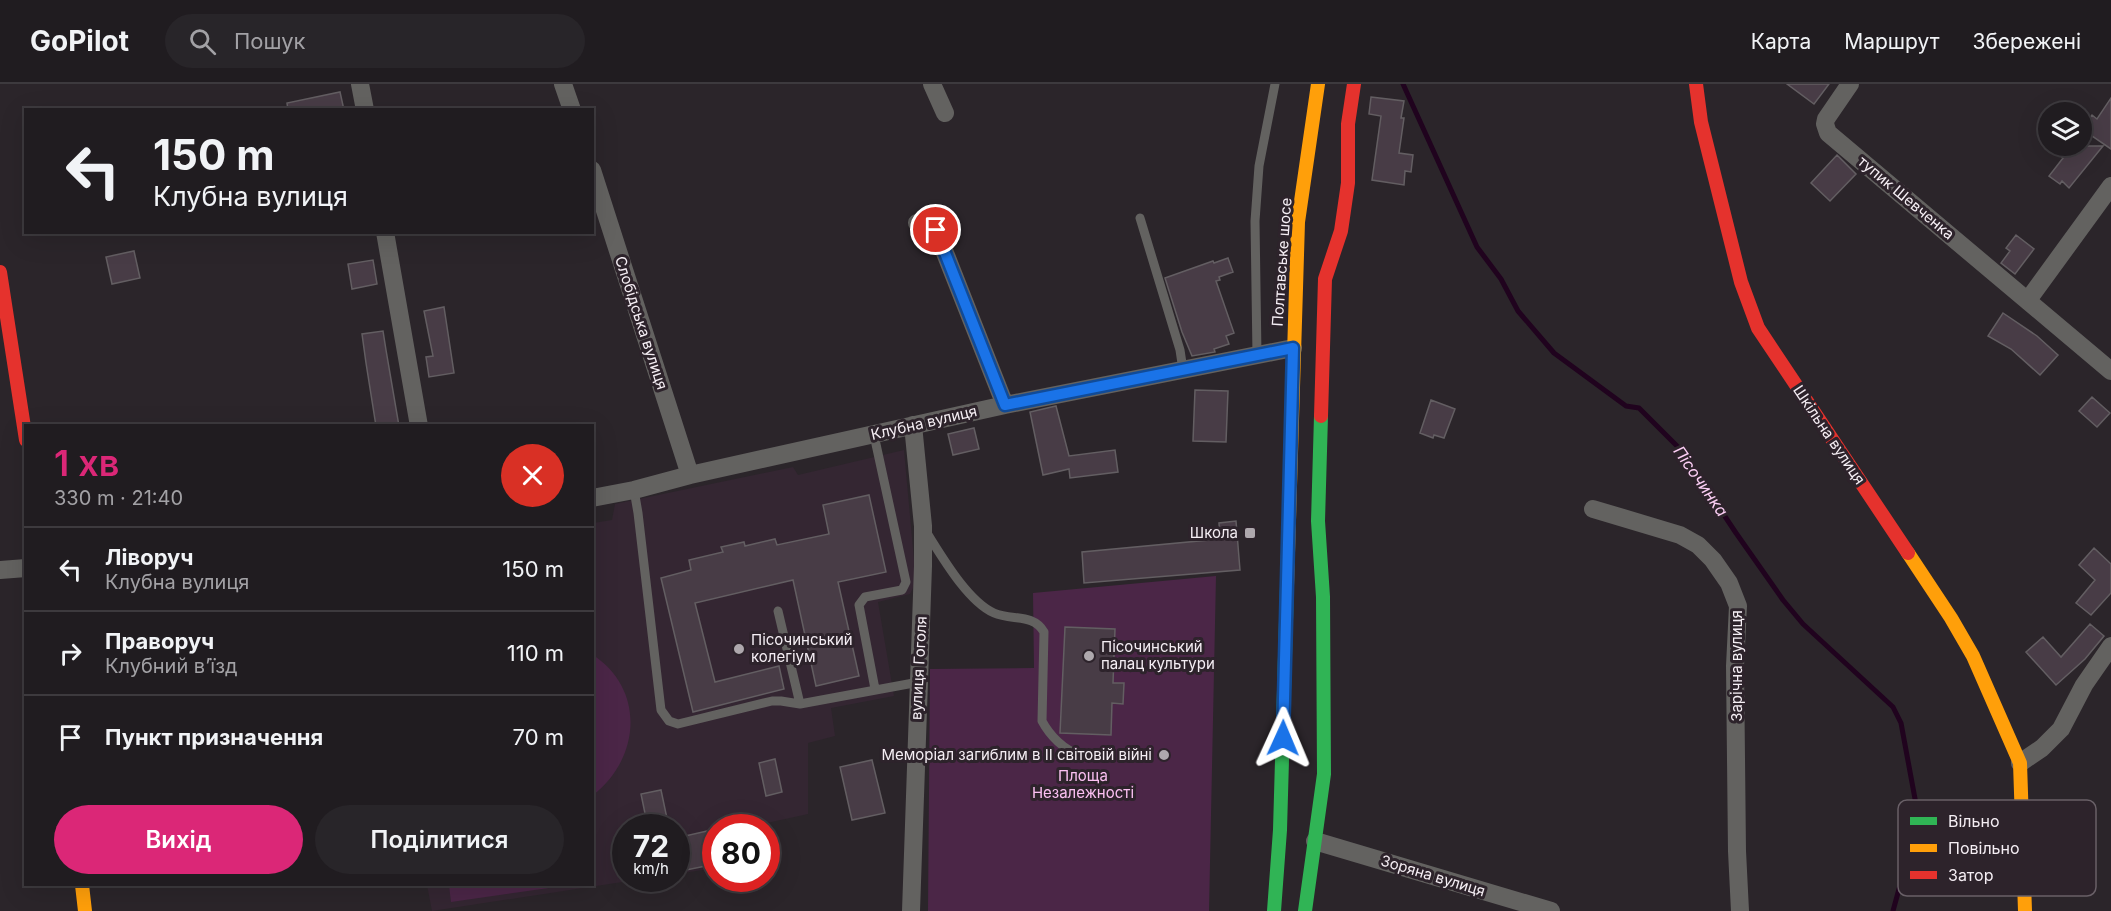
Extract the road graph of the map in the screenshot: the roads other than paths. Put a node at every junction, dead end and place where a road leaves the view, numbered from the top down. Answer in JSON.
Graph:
{"nodes":[{"id":1,"x":360,"y":84,"type":"edge"},
{"id":2,"x":563,"y":84,"type":"edge"},
{"id":3,"x":932,"y":84,"type":"edge"},
{"id":4,"x":1275,"y":84,"type":"edge"},
{"id":5,"x":1318,"y":84,"type":"edge"},
{"id":6,"x":1354,"y":84,"type":"edge"},
{"id":7,"x":1696,"y":84,"type":"edge"},
{"id":8,"x":1850,"y":84,"type":"edge"},
{"id":9,"x":365,"y":108,"type":"edge"},
{"id":10,"x":571,"y":108,"type":"edge"},
{"id":11,"x":945,"y":112,"type":"dead end"},
{"id":12,"x":594,"y":176,"type":"edge"},
{"id":13,"x":2111,"y":186,"type":"edge"},
{"id":14,"x":1140,"y":218,"type":"dead end"},
{"id":15,"x":917,"y":223,"type":"dead end"},
{"id":16,"x":385,"y":234,"type":"edge"},
{"id":17,"x":0,"y":272,"type":"edge"},
{"id":18,"x":2028,"y":300,"type":"junction"},
{"id":19,"x":1293,"y":348,"type":"junction"},
{"id":20,"x":1257,"y":355,"type":"junction"},
{"id":21,"x":1183,"y":370,"type":"junction"},
{"id":22,"x":2111,"y":371,"type":"edge"},
{"id":23,"x":1005,"y":405,"type":"junction"},
{"id":24,"x":419,"y":424,"type":"edge"},
{"id":25,"x":913,"y":425,"type":"junction"},
{"id":26,"x":24,"y":427,"type":"edge"},
{"id":27,"x":874,"y":435,"type":"junction"},
{"id":28,"x":690,"y":475,"type":"junction"},
{"id":29,"x":634,"y":490,"type":"junction"},
{"id":30,"x":594,"y":498,"type":"edge"},
{"id":31,"x":1593,"y":509,"type":"dead end"},
{"id":32,"x":923,"y":526,"type":"junction"},
{"id":33,"x":24,"y":568,"type":"edge"},
{"id":34,"x":0,"y":570,"type":"edge"},
{"id":35,"x":778,"y":611,"type":"dead end"},
{"id":36,"x":2111,"y":646,"type":"edge"},
{"id":37,"x":919,"y":682,"type":"junction"},
{"id":38,"x":875,"y":689,"type":"junction"},
{"id":39,"x":800,"y":704,"type":"junction"},
{"id":40,"x":1109,"y":755,"type":"dead end"},
{"id":41,"x":2020,"y":763,"type":"junction"},
{"id":42,"x":2021,"y":800,"type":"edge"},
{"id":43,"x":1315,"y":841,"type":"junction"},
{"id":44,"x":82,"y":886,"type":"edge"},
{"id":45,"x":2024,"y":896,"type":"edge"},
{"id":46,"x":1272,"y":909,"type":"edge"},
{"id":47,"x":85,"y":911,"type":"edge"},
{"id":48,"x":911,"y":911,"type":"edge"},
{"id":49,"x":1305,"y":911,"type":"edge"},
{"id":50,"x":1551,"y":911,"type":"edge"},
{"id":51,"x":1740,"y":911,"type":"edge"},
{"id":52,"x":2025,"y":911,"type":"edge"}],
"edges":[{"from":1,"to":9,"type":"street"},
{"from":2,"to":10,"type":"street"},
{"from":3,"to":11,"type":"street"},
{"from":4,"to":20,"type":"lane"},
{"from":5,"to":19,"type":"main road","name":"Полтавське шосе"},
{"from":6,"to":43,"type":"main road"},
{"from":7,"to":41,"type":"main road","name":"Шкільна вулиця"},
{"from":8,"to":18,"type":"street","name":"тупик Шевченка"},
{"from":12,"to":28,"type":"street","name":"Слобідська вулиця"},
{"from":13,"to":18,"type":"street"},
{"from":14,"to":21,"type":"lane"},
{"from":15,"to":23,"type":"street"},
{"from":16,"to":24,"type":"street"},
{"from":17,"to":26,"type":"main road"},
{"from":18,"to":22,"type":"street","name":"тупик Шевченка"},
{"from":19,"to":20,"type":"street","name":"Клубна вулиця"},
{"from":19,"to":46,"type":"main road","name":"Полтавське шосе"},
{"from":20,"to":21,"type":"street","name":"Клубна вулиця"},
{"from":21,"to":23,"type":"street","name":"Клубна вулиця"},
{"from":23,"to":25,"type":"street","name":"Клубна вулиця"},
{"from":25,"to":27,"type":"street","name":"Клубна вулиця"},
{"from":25,"to":32,"type":"street","name":"вулиця Гоголя"},
{"from":27,"to":28,"type":"street","name":"Клубна вулиця"},
{"from":27,"to":38,"type":"lane"},
{"from":28,"to":29,"type":"street","name":"Клубна вулиця"},
{"from":29,"to":30,"type":"street","name":"Клубна вулиця"},
{"from":29,"to":39,"type":"lane"},
{"from":31,"to":51,"type":"street","name":"Зарічна вулиця"},
{"from":32,"to":37,"type":"street","name":"вулиця Гоголя"},
{"from":32,"to":40,"type":"lane"},
{"from":33,"to":34,"type":"street"},
{"from":35,"to":39,"type":"lane"},
{"from":36,"to":41,"type":"street"},
{"from":37,"to":38,"type":"lane"},
{"from":37,"to":48,"type":"street","name":"вулиця Гоголя"},
{"from":38,"to":39,"type":"lane"},
{"from":41,"to":42,"type":"main road","name":"Шкільна вулиця"},
{"from":43,"to":49,"type":"main road"},
{"from":43,"to":50,"type":"street","name":"Зоряна вулиця"},
{"from":44,"to":47,"type":"main road"},
{"from":45,"to":52,"type":"main road","name":"Шкільна вулиця"}]}
